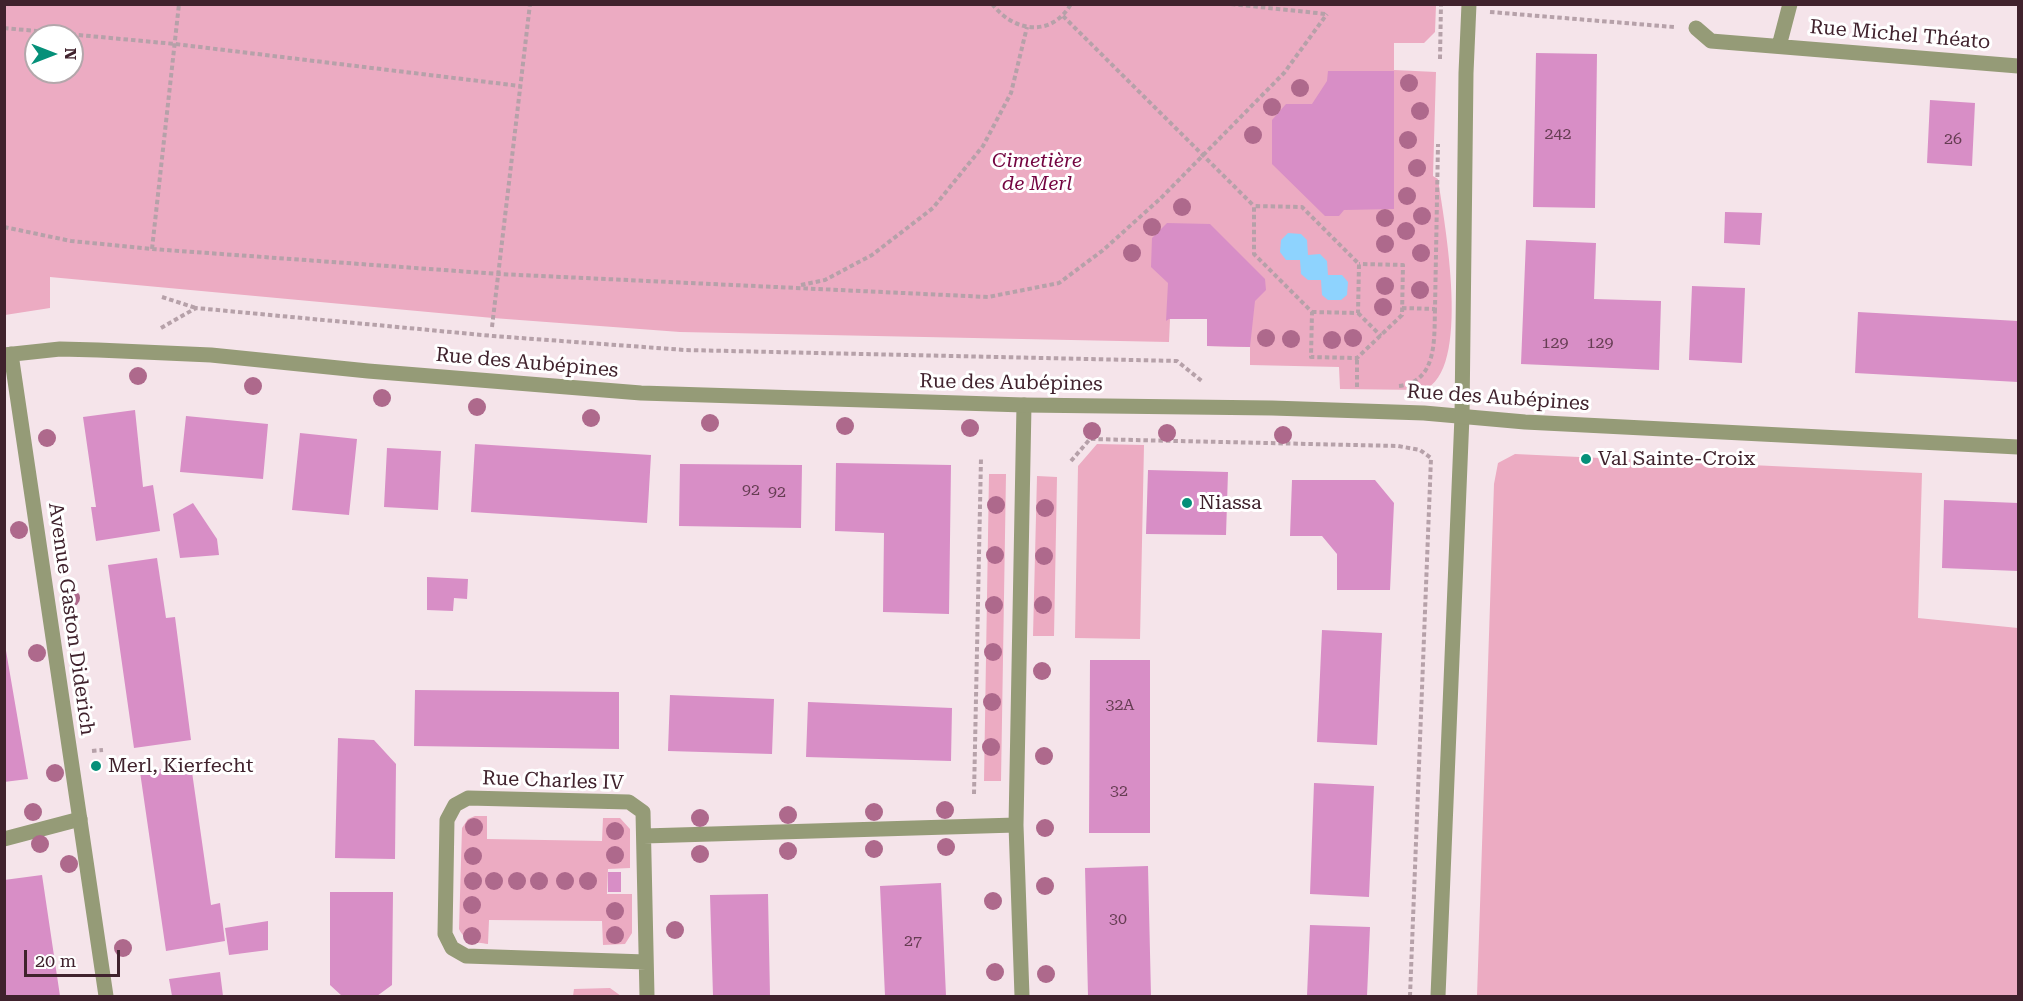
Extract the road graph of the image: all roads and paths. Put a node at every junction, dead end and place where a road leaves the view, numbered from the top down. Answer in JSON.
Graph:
{"nodes":[{"id":1,"x":180,"y":4,"type":"edge"},
{"id":2,"x":530,"y":4,"type":"edge"},
{"id":3,"x":992,"y":4,"type":"edge"},
{"id":4,"x":1071,"y":4,"type":"edge"},
{"id":5,"x":1232,"y":4,"type":"edge"},
{"id":6,"x":1441,"y":4,"type":"edge"},
{"id":7,"x":1790,"y":4,"type":"edge"},
{"id":8,"x":1468,"y":7,"type":"edge"},
{"id":9,"x":1063,"y":16,"type":"junction"},
{"id":10,"x":1027,"y":27,"type":"junction"},
{"id":11,"x":4,"y":28,"type":"edge"},
{"id":12,"x":1696,"y":28,"type":"joint"},
{"id":13,"x":175,"y":44,"type":"junction"},
{"id":14,"x":1779,"y":46,"type":"junction"},
{"id":15,"x":1440,"y":62,"type":"dead end"},
{"id":16,"x":2019,"y":66,"type":"edge"},
{"id":17,"x":520,"y":86,"type":"junction"},
{"id":18,"x":1439,"y":132,"type":"dead end"},
{"id":19,"x":1204,"y":155,"type":"junction"},
{"id":20,"x":1254,"y":206,"type":"junction"},
{"id":21,"x":4,"y":227,"type":"edge"},
{"id":22,"x":152,"y":249,"type":"junction"},
{"id":23,"x":1359,"y":264,"type":"junction"},
{"id":24,"x":499,"y":274,"type":"junction"},
{"id":25,"x":793,"y":287,"type":"junction"},
{"id":26,"x":162,"y":297,"type":"dead end"},
{"id":27,"x":196,"y":308,"type":"junction"},
{"id":28,"x":1402,"y":308,"type":"junction"},
{"id":29,"x":1435,"y":309,"type":"junction"},
{"id":30,"x":1312,"y":312,"type":"junction"},
{"id":31,"x":1358,"y":313,"type":"junction"},
{"id":32,"x":492,"y":327,"type":"dead end"},
{"id":33,"x":159,"y":329,"type":"dead end"},
{"id":34,"x":1381,"y":336,"type":"junction"},
{"id":35,"x":8,"y":354,"type":"edge"},
{"id":36,"x":1357,"y":387,"type":"dead end"},
{"id":37,"x":1367,"y":387,"type":"dead end"},
{"id":38,"x":1388,"y":387,"type":"dead end"},
{"id":39,"x":1024,"y":405,"type":"junction"},
{"id":40,"x":1234,"y":408,"type":"junction"},
{"id":41,"x":1462,"y":416,"type":"junction"},
{"id":42,"x":2019,"y":447,"type":"edge"},
{"id":43,"x":981,"y":458,"type":"dead end"},
{"id":44,"x":1071,"y":462,"type":"dead end"},
{"id":45,"x":103,"y":750,"type":"dead end"},
{"id":46,"x":90,"y":752,"type":"dead end"},
{"id":47,"x":974,"y":794,"type":"dead end"},
{"id":48,"x":80,"y":819,"type":"junction"},
{"id":49,"x":1016,"y":825,"type":"junction"},
{"id":50,"x":644,"y":836,"type":"junction"},
{"id":51,"x":4,"y":839,"type":"edge"},
{"id":52,"x":646,"y":962,"type":"junction"},
{"id":53,"x":106,"y":996,"type":"edge"},
{"id":54,"x":647,"y":996,"type":"edge"},
{"id":55,"x":1022,"y":996,"type":"edge"},
{"id":56,"x":1410,"y":996,"type":"edge"},
{"id":57,"x":1438,"y":996,"type":"edge"}],
"edges":[{"from":1,"to":13,"type":"path"},
{"from":2,"to":17,"type":"path"},
{"from":3,"to":10,"type":"path"},
{"from":4,"to":9,"type":"path"},
{"from":5,"to":19,"type":"path"},
{"from":6,"to":15,"type":"path"},
{"from":7,"to":14,"type":"street","name":"Rue Michel Théato"},
{"from":8,"to":12,"type":"path"},
{"from":8,"to":41,"type":"street"},
{"from":9,"to":10,"type":"path"},
{"from":9,"to":19,"type":"path"},
{"from":10,"to":25,"type":"path"},
{"from":11,"to":13,"type":"path"},
{"from":12,"to":14,"type":"street","name":"Rue Michel Théato"},
{"from":13,"to":17,"type":"path"},
{"from":13,"to":22,"type":"path"},
{"from":14,"to":16,"type":"street","name":"Rue Michel Théato"},
{"from":17,"to":24,"type":"path"},
{"from":18,"to":29,"type":"path"},
{"from":19,"to":20,"type":"path"},
{"from":19,"to":25,"type":"path"},
{"from":20,"to":23,"type":"path"},
{"from":20,"to":30,"type":"path"},
{"from":21,"to":22,"type":"path"},
{"from":22,"to":24,"type":"path"},
{"from":23,"to":28,"type":"path"},
{"from":23,"to":31,"type":"path"},
{"from":24,"to":25,"type":"path"},
{"from":24,"to":32,"type":"path"},
{"from":26,"to":27,"type":"path"},
{"from":27,"to":33,"type":"path"},
{"from":27,"to":40,"type":"path"},
{"from":28,"to":29,"type":"path"},
{"from":28,"to":34,"type":"path"},
{"from":29,"to":38,"type":"path"},
{"from":30,"to":31,"type":"path"},
{"from":30,"to":34,"type":"path"},
{"from":31,"to":34,"type":"path"},
{"from":35,"to":39,"type":"street","name":"Rue des Aubépines"},
{"from":35,"to":48,"type":"street","name":"Avenue Gaston Diderich"},
{"from":36,"to":37,"type":"path"},
{"from":39,"to":40,"type":"street","name":"Rue des Aubépines"},
{"from":39,"to":49,"type":"street"},
{"from":40,"to":41,"type":"street","name":"Rue des Aubépines"},
{"from":41,"to":42,"type":"street","name":"Rue des Aubépines"},
{"from":41,"to":57,"type":"street"},
{"from":43,"to":47,"type":"path"},
{"from":44,"to":56,"type":"path"},
{"from":45,"to":46,"type":"path"},
{"from":48,"to":51,"type":"street"},
{"from":48,"to":53,"type":"street","name":"Avenue Gaston Diderich"},
{"from":49,"to":50,"type":"street"},
{"from":49,"to":55,"type":"street"},
{"from":50,"to":52,"type":"street","name":"Rue Charles IV"},
{"from":50,"to":52,"type":"street","name":"Rue Charles IV"},
{"from":52,"to":54,"type":"street","name":"Rue Charles IV"}]}
